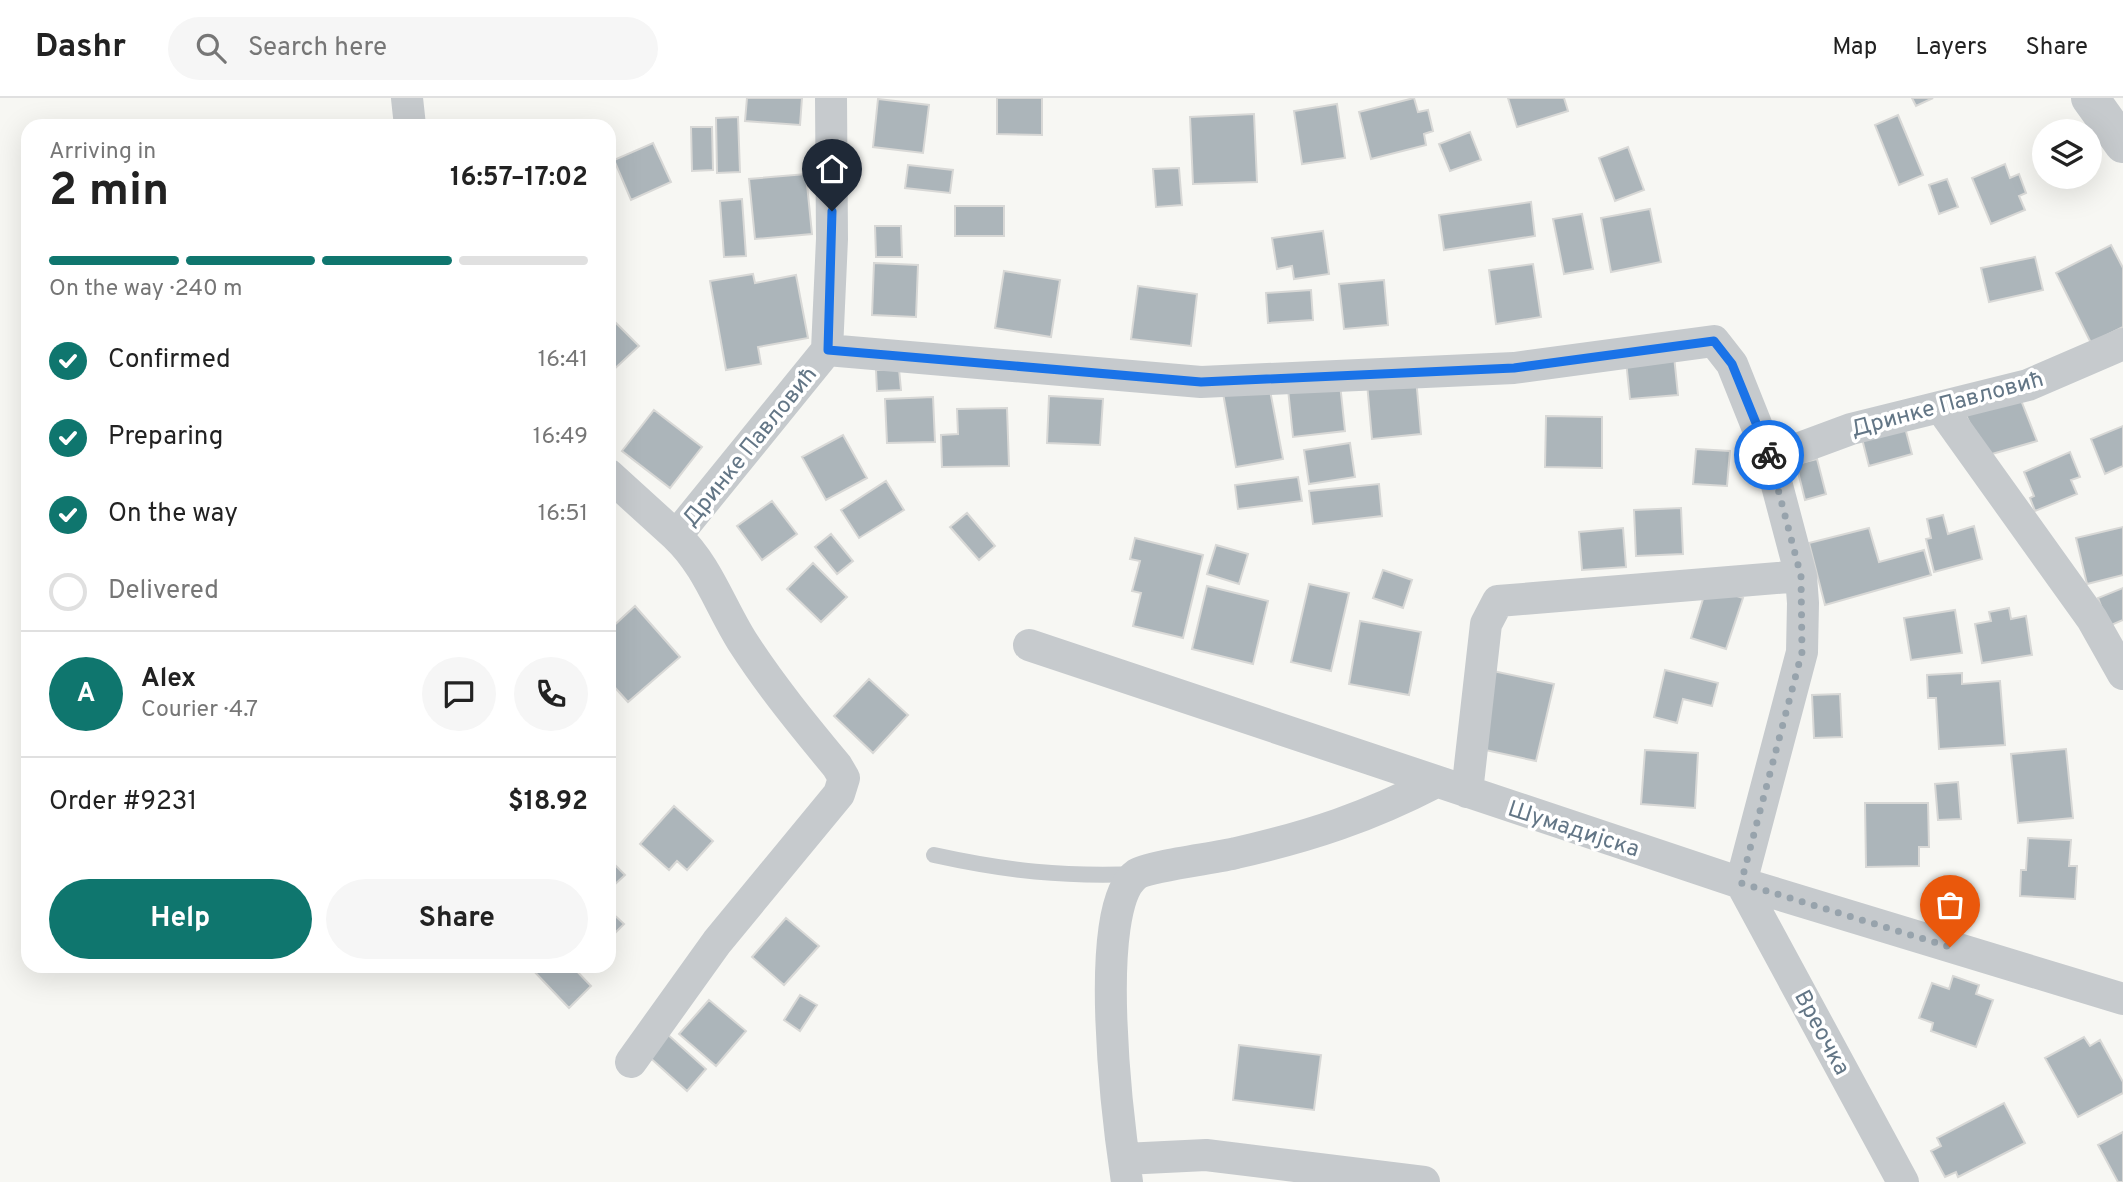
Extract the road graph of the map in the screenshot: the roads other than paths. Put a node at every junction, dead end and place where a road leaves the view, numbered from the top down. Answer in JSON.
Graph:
{"nodes":[{"id":1,"x":407,"y":98,"type":"edge"},
{"id":2,"x":831,"y":98,"type":"edge"},
{"id":3,"x":2090,"y":98,"type":"edge"},
{"id":4,"x":409,"y":119,"type":"edge"},
{"id":5,"x":2123,"y":144,"type":"edge"},
{"id":6,"x":2123,"y":344,"type":"edge"},
{"id":7,"x":828,"y":350,"type":"junction"},
{"id":8,"x":1941,"y":408,"type":"junction"},
{"id":9,"x":1770,"y":459,"type":"junction"},
{"id":10,"x":616,"y":481,"type":"edge"},
{"id":11,"x":676,"y":536,"type":"junction"},
{"id":12,"x":1801,"y":576,"type":"junction"},
{"id":13,"x":1029,"y":645,"type":"dead end"},
{"id":14,"x":2123,"y":674,"type":"edge"},
{"id":15,"x":1436,"y":782,"type":"junction"},
{"id":16,"x":1468,"y":792,"type":"junction"},
{"id":17,"x":934,"y":855,"type":"dead end"},
{"id":18,"x":1138,"y":874,"type":"junction"},
{"id":19,"x":1741,"y":883,"type":"junction"},
{"id":20,"x":2123,"y":999,"type":"edge"},
{"id":21,"x":631,"y":1062,"type":"dead end"},
{"id":22,"x":1126,"y":1170,"type":"edge"},
{"id":23,"x":1424,"y":1182,"type":"edge"},
{"id":24,"x":1903,"y":1182,"type":"edge"}],
"edges":[{"from":1,"to":4,"type":"street"},
{"from":2,"to":7,"type":"street"},
{"from":3,"to":5,"type":"street"},
{"from":6,"to":8,"type":"street","name":"Дринке Павловић"},
{"from":7,"to":9,"type":"street","name":"Дринке Павловић"},
{"from":7,"to":11,"type":"street","name":"Дринке Павловић"},
{"from":8,"to":9,"type":"street","name":"Дринке Павловић"},
{"from":8,"to":14,"type":"street"},
{"from":9,"to":12,"type":"street","name":"Дринке Павловић"},
{"from":10,"to":11,"type":"street"},
{"from":11,"to":21,"type":"street","name":"Дринке Павловић"},
{"from":12,"to":16,"type":"street"},
{"from":12,"to":19,"type":"street","name":"Дринке Павловић"},
{"from":13,"to":15,"type":"street","name":"Шумадијска"},
{"from":15,"to":16,"type":"street","name":"Шумадијска"},
{"from":15,"to":18,"type":"street"},
{"from":16,"to":19,"type":"street","name":"Шумадијска"},
{"from":17,"to":18,"type":"lane"},
{"from":18,"to":22,"type":"street"},
{"from":19,"to":20,"type":"street","name":"Шумадијска"},
{"from":19,"to":24,"type":"street","name":"Вреочка"},
{"from":22,"to":23,"type":"street"}]}
